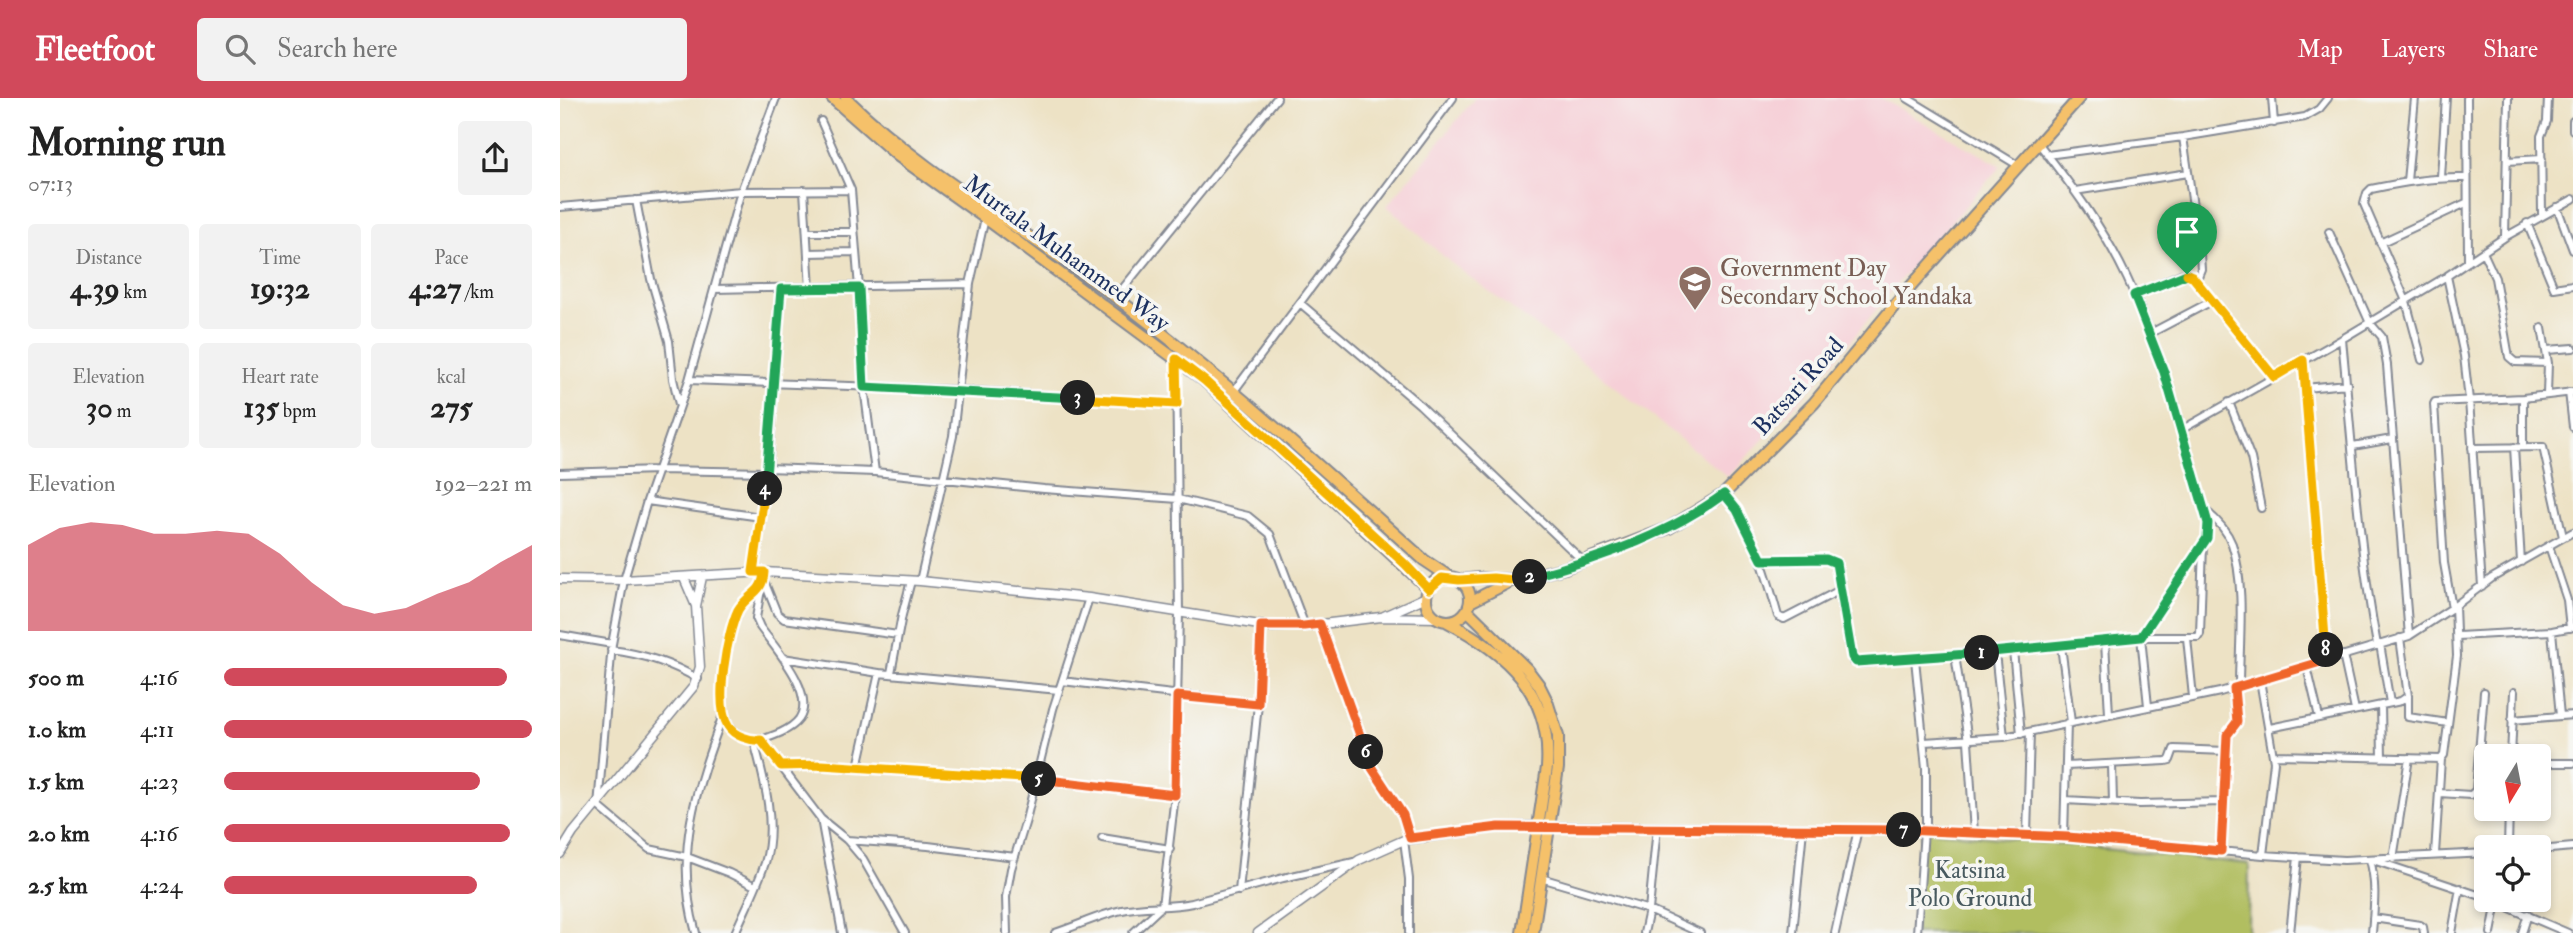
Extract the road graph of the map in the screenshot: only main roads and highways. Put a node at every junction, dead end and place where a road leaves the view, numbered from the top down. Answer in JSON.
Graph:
{"nodes":[{"id":1,"x":832,"y":98,"type":"edge"},
{"id":2,"x":846,"y":98,"type":"edge"},
{"id":3,"x":2079,"y":98,"type":"edge"},
{"id":4,"x":1455,"y":579,"type":"junction"},
{"id":5,"x":1513,"y":580,"type":"junction"},
{"id":6,"x":1428,"y":593,"type":"junction"},
{"id":7,"x":1469,"y":606,"type":"junction"},
{"id":8,"x":1442,"y":620,"type":"junction"},
{"id":9,"x":1543,"y":826,"type":"junction"},
{"id":10,"x":1522,"y":933,"type":"edge"},
{"id":11,"x":1533,"y":933,"type":"edge"}],
"edges":[{"from":1,"to":6,"type":"main road","name":"Murtala Muhammed Way"},
{"from":2,"to":4,"type":"main road","name":"Murtala Muhammed Way"},
{"from":3,"to":5,"type":"main road","name":"Batsari Road"},
{"from":4,"to":5,"type":"main road"},
{"from":4,"to":6,"type":"main road"},
{"from":4,"to":7,"type":"main road"},
{"from":5,"to":7,"type":"main road"},
{"from":6,"to":8,"type":"main road"},
{"from":7,"to":8,"type":"main road"},
{"from":7,"to":9,"type":"main road"},
{"from":8,"to":9,"type":"main road"},
{"from":9,"to":10,"type":"main road"},
{"from":9,"to":11,"type":"main road"}]}
